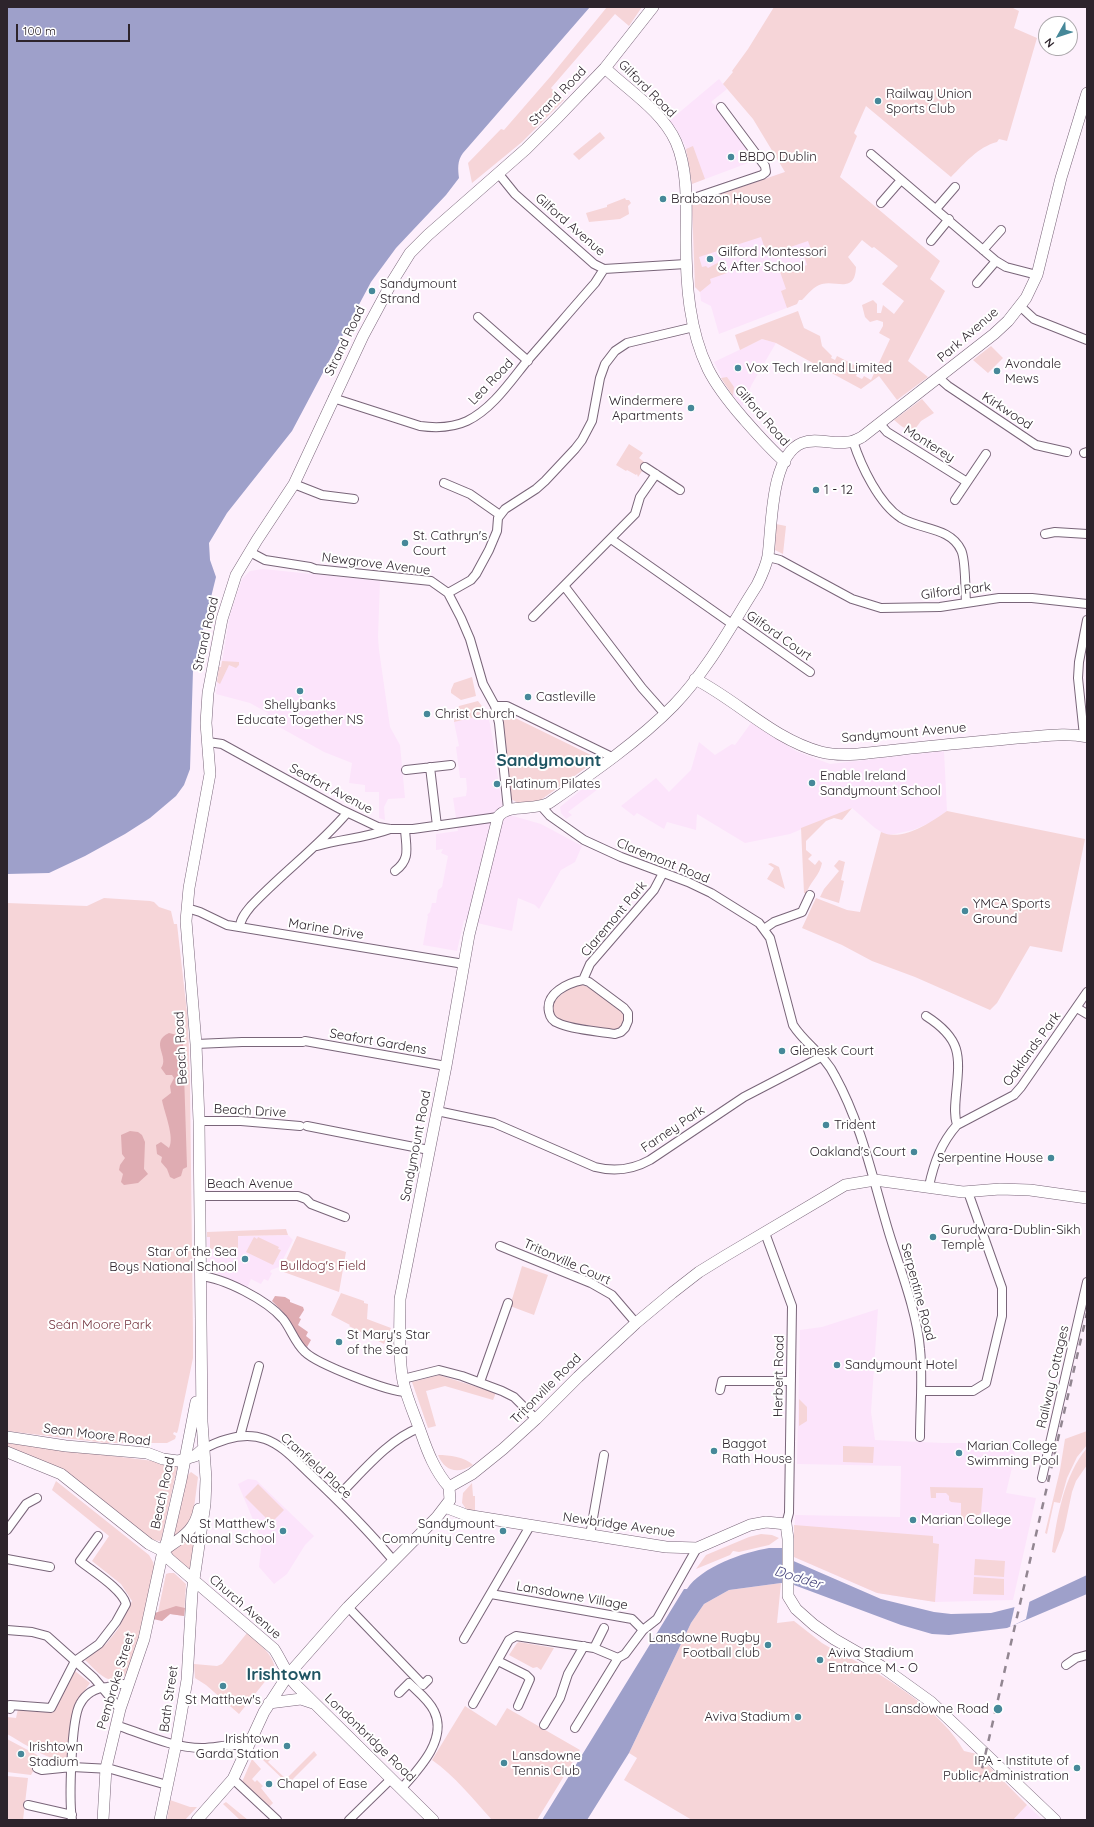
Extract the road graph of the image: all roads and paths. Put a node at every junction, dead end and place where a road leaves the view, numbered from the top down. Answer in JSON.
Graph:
{"nodes":[{"id":1,"x":653,"y":7,"type":"edge"},
{"id":2,"x":605,"y":68,"type":"junction"},
{"id":3,"x":1087,"y":93,"type":"edge"},
{"id":4,"x":721,"y":107,"type":"dead end"},
{"id":5,"x":871,"y":154,"type":"dead end"},
{"id":6,"x":498,"y":173,"type":"junction"},
{"id":7,"x":901,"y":180,"type":"junction"},
{"id":8,"x":955,"y":186,"type":"dead end"},
{"id":9,"x":686,"y":201,"type":"junction"},
{"id":10,"x":881,"y":203,"type":"dead end"},
{"id":11,"x":936,"y":208,"type":"junction"},
{"id":12,"x":949,"y":219,"type":"junction"},
{"id":13,"x":1001,"y":230,"type":"dead end"},
{"id":14,"x":931,"y":241,"type":"dead end"},
{"id":15,"x":983,"y":250,"type":"junction"},
{"id":16,"x":996,"y":261,"type":"junction"},
{"id":17,"x":686,"y":264,"type":"junction"},
{"id":18,"x":604,"y":269,"type":"junction"},
{"id":19,"x":1037,"y":275,"type":"junction"},
{"id":20,"x":977,"y":283,"type":"dead end"},
{"id":21,"x":1020,"y":306,"type":"junction"},
{"id":22,"x":478,"y":317,"type":"dead end"},
{"id":23,"x":694,"y":327,"type":"junction"},
{"id":24,"x":1087,"y":340,"type":"edge"},
{"id":25,"x":528,"y":361,"type":"junction"},
{"id":26,"x":939,"y":378,"type":"junction"},
{"id":27,"x":333,"y":398,"type":"junction"},
{"id":28,"x":880,"y":424,"type":"junction"},
{"id":29,"x":853,"y":441,"type":"junction"},
{"id":30,"x":1067,"y":452,"type":"dead end"},
{"id":31,"x":986,"y":454,"type":"dead end"},
{"id":32,"x":785,"y":462,"type":"junction"},
{"id":33,"x":645,"y":467,"type":"dead end"},
{"id":34,"x":656,"y":474,"type":"junction"},
{"id":35,"x":967,"y":482,"type":"junction"},
{"id":36,"x":444,"y":483,"type":"dead end"},
{"id":37,"x":294,"y":484,"type":"junction"},
{"id":38,"x":680,"y":490,"type":"dead end"},
{"id":39,"x":354,"y":498,"type":"dead end"},
{"id":40,"x":955,"y":500,"type":"dead end"},
{"id":41,"x":500,"y":515,"type":"junction"},
{"id":42,"x":1045,"y":534,"type":"dead end"},
{"id":43,"x":1087,"y":534,"type":"edge"},
{"id":44,"x":611,"y":539,"type":"junction"},
{"id":45,"x":250,"y":552,"type":"junction"},
{"id":46,"x":768,"y":557,"type":"junction"},
{"id":47,"x":564,"y":587,"type":"junction"},
{"id":48,"x":448,"y":593,"type":"junction"},
{"id":49,"x":966,"y":602,"type":"junction"},
{"id":50,"x":1087,"y":604,"type":"edge"},
{"id":51,"x":533,"y":617,"type":"dead end"},
{"id":52,"x":1087,"y":620,"type":"edge"},
{"id":53,"x":733,"y":621,"type":"junction"},
{"id":54,"x":810,"y":672,"type":"dead end"},
{"id":55,"x":695,"y":679,"type":"junction"},
{"id":56,"x":495,"y":706,"type":"junction"},
{"id":57,"x":665,"y":714,"type":"junction"},
{"id":58,"x":1086,"y":737,"type":"edge"},
{"id":59,"x":208,"y":742,"type":"junction"},
{"id":60,"x":612,"y":757,"type":"junction"},
{"id":61,"x":451,"y":765,"type":"dead end"},
{"id":62,"x":430,"y":767,"type":"junction"},
{"id":63,"x":406,"y":770,"type":"dead end"},
{"id":64,"x":542,"y":807,"type":"junction"},
{"id":65,"x":508,"y":809,"type":"junction"},
{"id":66,"x":347,"y":813,"type":"junction"},
{"id":67,"x":498,"y":817,"type":"junction"},
{"id":68,"x":437,"y":826,"type":"junction"},
{"id":69,"x":390,"y":829,"type":"junction"},
{"id":70,"x":405,"y":829,"type":"junction"},
{"id":71,"x":316,"y":846,"type":"junction"},
{"id":72,"x":395,"y":871,"type":"dead end"},
{"id":73,"x":663,"y":873,"type":"junction"},
{"id":74,"x":810,"y":895,"type":"dead end"},
{"id":75,"x":187,"y":908,"type":"junction"},
{"id":76,"x":240,"y":927,"type":"junction"},
{"id":77,"x":764,"y":929,"type":"junction"},
{"id":78,"x":464,"y":964,"type":"junction"},
{"id":79,"x":583,"y":980,"type":"junction"},
{"id":80,"x":1087,"y":992,"type":"edge"},
{"id":81,"x":1077,"y":1008,"type":"junction"},
{"id":82,"x":1087,"y":1014,"type":"edge"},
{"id":83,"x":926,"y":1016,"type":"dead end"},
{"id":84,"x":196,"y":1044,"type":"junction"},
{"id":85,"x":823,"y":1056,"type":"junction"},
{"id":86,"x":446,"y":1066,"type":"junction"},
{"id":87,"x":437,"y":1111,"type":"junction"},
{"id":88,"x":199,"y":1121,"type":"junction"},
{"id":89,"x":957,"y":1125,"type":"junction"},
{"id":90,"x":429,"y":1150,"type":"junction"},
{"id":91,"x":875,"y":1180,"type":"junction"},
{"id":92,"x":929,"y":1186,"type":"junction"},
{"id":93,"x":968,"y":1192,"type":"junction"},
{"id":94,"x":199,"y":1196,"type":"junction"},
{"id":95,"x":1087,"y":1198,"type":"edge"},
{"id":96,"x":344,"y":1217,"type":"dead end"},
{"id":97,"x":765,"y":1233,"type":"junction"},
{"id":98,"x":500,"y":1246,"type":"dead end"},
{"id":99,"x":200,"y":1276,"type":"junction"},
{"id":100,"x":1087,"y":1282,"type":"edge"},
{"id":101,"x":508,"y":1303,"type":"dead end"},
{"id":102,"x":636,"y":1322,"type":"junction"},
{"id":103,"x":202,"y":1354,"type":"junction"},
{"id":104,"x":260,"y":1366,"type":"dead end"},
{"id":105,"x":403,"y":1379,"type":"junction"},
{"id":106,"x":791,"y":1381,"type":"junction"},
{"id":107,"x":480,"y":1382,"type":"junction"},
{"id":108,"x":720,"y":1390,"type":"dead end"},
{"id":109,"x":406,"y":1392,"type":"junction"},
{"id":110,"x":921,"y":1392,"type":"junction"},
{"id":111,"x":536,"y":1420,"type":"junction"},
{"id":112,"x":419,"y":1428,"type":"junction"},
{"id":113,"x":240,"y":1436,"type":"junction"},
{"id":114,"x":7,"y":1437,"type":"edge"},
{"id":115,"x":920,"y":1437,"type":"dead end"},
{"id":116,"x":203,"y":1448,"type":"junction"},
{"id":117,"x":7,"y":1452,"type":"edge"},
{"id":118,"x":604,"y":1454,"type":"dead end"},
{"id":119,"x":184,"y":1460,"type":"junction"},
{"id":120,"x":1042,"y":1478,"type":"dead end"},
{"id":121,"x":206,"y":1479,"type":"junction"},
{"id":122,"x":449,"y":1486,"type":"junction"},
{"id":123,"x":37,"y":1498,"type":"dead end"},
{"id":124,"x":336,"y":1498,"type":"junction"},
{"id":125,"x":445,"y":1507,"type":"junction"},
{"id":126,"x":786,"y":1524,"type":"junction"},
{"id":127,"x":530,"y":1526,"type":"junction"},
{"id":128,"x":7,"y":1530,"type":"edge"},
{"id":129,"x":590,"y":1535,"type":"junction"},
{"id":130,"x":98,"y":1536,"type":"dead end"},
{"id":131,"x":697,"y":1548,"type":"junction"},
{"id":132,"x":163,"y":1551,"type":"junction"},
{"id":133,"x":7,"y":1559,"type":"edge"},
{"id":134,"x":393,"y":1560,"type":"junction"},
{"id":135,"x":50,"y":1567,"type":"dead end"},
{"id":136,"x":194,"y":1581,"type":"junction"},
{"id":137,"x":492,"y":1594,"type":"junction"},
{"id":138,"x":348,"y":1607,"type":"junction"},
{"id":139,"x":604,"y":1628,"type":"dead end"},
{"id":140,"x":7,"y":1630,"type":"edge"},
{"id":141,"x":643,"y":1630,"type":"junction"},
{"id":142,"x":464,"y":1639,"type":"dead end"},
{"id":143,"x":584,"y":1646,"type":"junction"},
{"id":144,"x":594,"y":1648,"type":"junction"},
{"id":145,"x":1087,"y":1655,"type":"edge"},
{"id":146,"x":618,"y":1658,"type":"junction"},
{"id":147,"x":75,"y":1661,"type":"junction"},
{"id":148,"x":498,"y":1661,"type":"junction"},
{"id":149,"x":1066,"y":1665,"type":"dead end"},
{"id":150,"x":288,"y":1675,"type":"junction"},
{"id":151,"x":428,"y":1680,"type":"dead end"},
{"id":152,"x":128,"y":1684,"type":"junction"},
{"id":153,"x":102,"y":1687,"type":"junction"},
{"id":154,"x":399,"y":1693,"type":"dead end"},
{"id":155,"x":269,"y":1703,"type":"junction"},
{"id":156,"x":314,"y":1703,"type":"junction"},
{"id":157,"x":473,"y":1704,"type":"dead end"},
{"id":158,"x":518,"y":1706,"type":"dead end"},
{"id":159,"x":10,"y":1709,"type":"dead end"},
{"id":160,"x":120,"y":1709,"type":"junction"},
{"id":161,"x":544,"y":1725,"type":"dead end"},
{"id":162,"x":116,"y":1726,"type":"junction"},
{"id":163,"x":576,"y":1728,"type":"dead end"},
{"id":164,"x":176,"y":1744,"type":"junction"},
{"id":165,"x":248,"y":1747,"type":"junction"},
{"id":166,"x":72,"y":1767,"type":"junction"},
{"id":167,"x":37,"y":1768,"type":"dead end"},
{"id":168,"x":106,"y":1768,"type":"junction"},
{"id":169,"x":233,"y":1779,"type":"junction"},
{"id":170,"x":391,"y":1779,"type":"junction"},
{"id":171,"x":167,"y":1785,"type":"junction"},
{"id":172,"x":401,"y":1788,"type":"junction"},
{"id":173,"x":28,"y":1805,"type":"dead end"},
{"id":174,"x":72,"y":1817,"type":"edge"},
{"id":175,"x":103,"y":1820,"type":"edge"},
{"id":176,"x":160,"y":1820,"type":"edge"},
{"id":177,"x":197,"y":1820,"type":"edge"},
{"id":178,"x":277,"y":1820,"type":"edge"},
{"id":179,"x":349,"y":1820,"type":"edge"},
{"id":180,"x":434,"y":1820,"type":"edge"},
{"id":181,"x":1055,"y":1820,"type":"edge"}],
"edges":[{"from":1,"to":2,"type":"street","name":"Strand Road"},
{"from":2,"to":6,"type":"street","name":"Strand Road"},
{"from":2,"to":9,"type":"street","name":"Gilford Road"},
{"from":3,"to":19,"type":"street","name":"Park Avenue"},
{"from":4,"to":9,"type":"street"},
{"from":5,"to":7,"type":"street"},
{"from":6,"to":18,"type":"street","name":"Gilford Avenue"},
{"from":6,"to":27,"type":"street","name":"Strand Road"},
{"from":7,"to":10,"type":"street"},
{"from":7,"to":11,"type":"street"},
{"from":8,"to":11,"type":"street"},
{"from":9,"to":17,"type":"street","name":"Gilford Road"},
{"from":11,"to":12,"type":"street"},
{"from":12,"to":14,"type":"street"},
{"from":12,"to":15,"type":"street"},
{"from":13,"to":15,"type":"street"},
{"from":15,"to":16,"type":"street"},
{"from":16,"to":19,"type":"street"},
{"from":16,"to":20,"type":"street"},
{"from":17,"to":18,"type":"street","name":"Gilford Avenue"},
{"from":17,"to":23,"type":"street","name":"Gilford Road"},
{"from":18,"to":25,"type":"street","name":"Lea Road"},
{"from":19,"to":21,"type":"street","name":"Park Avenue"},
{"from":21,"to":24,"type":"street"},
{"from":21,"to":26,"type":"street","name":"Park Avenue"},
{"from":22,"to":25,"type":"street"},
{"from":23,"to":32,"type":"street","name":"Gilford Road"},
{"from":23,"to":41,"type":"street"},
{"from":25,"to":27,"type":"street","name":"Lea Road"},
{"from":26,"to":28,"type":"street","name":"Park Avenue"},
{"from":26,"to":30,"type":"street","name":"Kirkwood"},
{"from":27,"to":37,"type":"street","name":"Strand Road"},
{"from":28,"to":29,"type":"street","name":"Park Avenue"},
{"from":28,"to":35,"type":"street","name":"Monterey"},
{"from":29,"to":32,"type":"street","name":"Park Avenue"},
{"from":29,"to":49,"type":"street"},
{"from":31,"to":35,"type":"street"},
{"from":32,"to":46,"type":"street","name":"Gilford Road"},
{"from":33,"to":34,"type":"street"},
{"from":34,"to":38,"type":"street"},
{"from":34,"to":44,"type":"street"},
{"from":35,"to":40,"type":"street"},
{"from":36,"to":41,"type":"street"},
{"from":37,"to":39,"type":"street"},
{"from":37,"to":45,"type":"street","name":"Strand Road"},
{"from":41,"to":48,"type":"street"},
{"from":42,"to":43,"type":"street"},
{"from":44,"to":47,"type":"street"},
{"from":44,"to":53,"type":"street","name":"Gilford Court"},
{"from":45,"to":48,"type":"street","name":"Newgrove Avenue"},
{"from":45,"to":59,"type":"street","name":"Strand Road"},
{"from":46,"to":49,"type":"street","name":"Gilford Park"},
{"from":46,"to":53,"type":"street","name":"Gilford Road"},
{"from":47,"to":51,"type":"street"},
{"from":47,"to":57,"type":"street"},
{"from":48,"to":56,"type":"street","name":"Newgrove Avenue"},
{"from":49,"to":50,"type":"street","name":"Gilford Park"},
{"from":52,"to":58,"type":"street"},
{"from":53,"to":54,"type":"street","name":"Gilford Court"},
{"from":53,"to":55,"type":"street","name":"Gilford Road"},
{"from":55,"to":57,"type":"street","name":"Gilford Road"},
{"from":55,"to":58,"type":"street","name":"Sandymount Avenue"},
{"from":56,"to":60,"type":"street"},
{"from":56,"to":65,"type":"street","name":"Newgrove Avenue"},
{"from":57,"to":60,"type":"street","name":"Gilford Road"},
{"from":59,"to":66,"type":"street","name":"Seafort Avenue"},
{"from":59,"to":75,"type":"street","name":"Beach Road"},
{"from":60,"to":64,"type":"street","name":"Gilford Road"},
{"from":61,"to":62,"type":"street"},
{"from":62,"to":63,"type":"street"},
{"from":62,"to":68,"type":"street"},
{"from":64,"to":65,"type":"street"},
{"from":64,"to":73,"type":"street","name":"Claremont Road"},
{"from":65,"to":67,"type":"street"},
{"from":66,"to":69,"type":"street","name":"Seafort Avenue"},
{"from":66,"to":71,"type":"street"},
{"from":67,"to":68,"type":"street","name":"Seafort Avenue"},
{"from":67,"to":78,"type":"street","name":"Sandymount Road"},
{"from":68,"to":70,"type":"street","name":"Seafort Avenue"},
{"from":69,"to":70,"type":"street","name":"Seafort Avenue"},
{"from":69,"to":71,"type":"street"},
{"from":70,"to":72,"type":"street"},
{"from":71,"to":76,"type":"street"},
{"from":73,"to":77,"type":"street","name":"Claremont Road"},
{"from":73,"to":79,"type":"street","name":"Claremont Park"},
{"from":74,"to":77,"type":"street"},
{"from":75,"to":76,"type":"street","name":"Marine Drive"},
{"from":75,"to":84,"type":"street","name":"Beach Road"},
{"from":76,"to":78,"type":"street","name":"Marine Drive"},
{"from":77,"to":85,"type":"street","name":"Claremont Road"},
{"from":78,"to":86,"type":"street","name":"Sandymount Road"},
{"from":79,"to":79,"type":"street"},
{"from":80,"to":81,"type":"street","name":"Oaklands Park"},
{"from":81,"to":82,"type":"street","name":"Oaklands Park"},
{"from":81,"to":89,"type":"street","name":"Oaklands Park"},
{"from":83,"to":89,"type":"street"},
{"from":84,"to":86,"type":"street","name":"Seafort Gardens"},
{"from":84,"to":88,"type":"street","name":"Beach Road"},
{"from":85,"to":87,"type":"street","name":"Farney Park"},
{"from":85,"to":91,"type":"street","name":"Claremont Road"},
{"from":86,"to":87,"type":"street","name":"Sandymount Road"},
{"from":87,"to":90,"type":"street","name":"Sandymount Road"},
{"from":88,"to":90,"type":"street","name":"Beach Drive"},
{"from":88,"to":94,"type":"street","name":"Beach Road"},
{"from":89,"to":92,"type":"street","name":"Oaklands Park"},
{"from":90,"to":105,"type":"street","name":"Sandymount Road"},
{"from":91,"to":92,"type":"street","name":"Tritonville Road"},
{"from":91,"to":97,"type":"street","name":"Tritonville Road"},
{"from":91,"to":110,"type":"street","name":"Serpentine Road"},
{"from":92,"to":93,"type":"street","name":"Tritonville Road"},
{"from":93,"to":95,"type":"street","name":"Tritonville Road"},
{"from":93,"to":110,"type":"street"},
{"from":94,"to":96,"type":"street","name":"Beach Avenue"},
{"from":94,"to":99,"type":"street","name":"Beach Road"},
{"from":97,"to":102,"type":"street","name":"Tritonville Road"},
{"from":97,"to":106,"type":"street","name":"Herbert Road"},
{"from":98,"to":102,"type":"street","name":"Tritonville Court"},
{"from":99,"to":103,"type":"street","name":"Beach Road"},
{"from":99,"to":109,"type":"street"},
{"from":100,"to":120,"type":"street","name":"Railway Cottages"},
{"from":101,"to":107,"type":"street"},
{"from":102,"to":111,"type":"street","name":"Tritonville Road"},
{"from":103,"to":116,"type":"street","name":"Beach Road"},
{"from":103,"to":119,"type":"street","name":"Beach Road"},
{"from":104,"to":113,"type":"street"},
{"from":105,"to":107,"type":"street"},
{"from":105,"to":109,"type":"street","name":"Sandymount Road"},
{"from":106,"to":108,"type":"street"},
{"from":106,"to":126,"type":"street","name":"Herbert Road"},
{"from":107,"to":111,"type":"street"},
{"from":109,"to":112,"type":"street","name":"Sandymount Road"},
{"from":110,"to":115,"type":"street","name":"Serpentine Road"},
{"from":111,"to":122,"type":"street","name":"Tritonville Road"},
{"from":112,"to":122,"type":"street","name":"Sandymount Road"},
{"from":112,"to":124,"type":"street"},
{"from":113,"to":116,"type":"street","name":"Cranfield Place"},
{"from":113,"to":124,"type":"street","name":"Cranfield Place"},
{"from":114,"to":119,"type":"street","name":"Sean Moore Road"},
{"from":116,"to":119,"type":"street"},
{"from":116,"to":121,"type":"street","name":"Beach Road"},
{"from":117,"to":132,"type":"street"},
{"from":118,"to":129,"type":"street"},
{"from":119,"to":132,"type":"street","name":"Beach Road"},
{"from":121,"to":132,"type":"street","name":"Beach Road"},
{"from":121,"to":136,"type":"street","name":"Beach Road"},
{"from":122,"to":125,"type":"street"},
{"from":123,"to":128,"type":"street"},
{"from":124,"to":134,"type":"street","name":"Cranfield Place"},
{"from":125,"to":127,"type":"street","name":"Newbridge Avenue"},
{"from":125,"to":134,"type":"street"},
{"from":126,"to":131,"type":"street","name":"Newbridge Avenue"},
{"from":126,"to":181,"type":"street"},
{"from":127,"to":129,"type":"street","name":"Newbridge Avenue"},
{"from":127,"to":137,"type":"street","name":"Lansdowne Village"},
{"from":129,"to":131,"type":"street","name":"Newbridge Avenue"},
{"from":130,"to":147,"type":"street"},
{"from":131,"to":141,"type":"street"},
{"from":132,"to":136,"type":"street"},
{"from":132,"to":152,"type":"street","name":"Pembroke Street"},
{"from":133,"to":135,"type":"street"},
{"from":134,"to":138,"type":"street"},
{"from":136,"to":150,"type":"street","name":"Church Avenue"},
{"from":136,"to":164,"type":"street","name":"Bath Street"},
{"from":137,"to":141,"type":"street","name":"Lansdowne Village"},
{"from":137,"to":142,"type":"street","name":"Lansdowne Village"},
{"from":138,"to":150,"type":"street"},
{"from":138,"to":151,"type":"street"},
{"from":139,"to":144,"type":"street","name":"Lansdowne Village"},
{"from":140,"to":147,"type":"street"},
{"from":141,"to":146,"type":"street"},
{"from":143,"to":144,"type":"street"},
{"from":143,"to":148,"type":"street"},
{"from":143,"to":161,"type":"street"},
{"from":144,"to":146,"type":"street"},
{"from":145,"to":149,"type":"street"},
{"from":146,"to":163,"type":"street"},
{"from":147,"to":153,"type":"street"},
{"from":147,"to":159,"type":"street"},
{"from":148,"to":157,"type":"street"},
{"from":148,"to":158,"type":"street"},
{"from":150,"to":155,"type":"street"},
{"from":150,"to":156,"type":"street","name":"Londonbridge Road"},
{"from":152,"to":153,"type":"street"},
{"from":152,"to":160,"type":"street","name":"Pembroke Street"},
{"from":153,"to":160,"type":"street"},
{"from":153,"to":166,"type":"street"},
{"from":154,"to":172,"type":"street"},
{"from":155,"to":156,"type":"street"},
{"from":155,"to":165,"type":"street"},
{"from":156,"to":170,"type":"street","name":"Londonbridge Road"},
{"from":160,"to":162,"type":"street","name":"Pembroke Street"},
{"from":162,"to":164,"type":"street"},
{"from":162,"to":168,"type":"street","name":"Pembroke Street"},
{"from":164,"to":165,"type":"street"},
{"from":164,"to":171,"type":"street","name":"Bath Street"},
{"from":165,"to":169,"type":"street"},
{"from":166,"to":167,"type":"street"},
{"from":166,"to":168,"type":"street"},
{"from":166,"to":174,"type":"street"},
{"from":168,"to":171,"type":"street"},
{"from":168,"to":175,"type":"street","name":"Pembroke Street"},
{"from":169,"to":177,"type":"street"},
{"from":169,"to":178,"type":"street"},
{"from":170,"to":172,"type":"street","name":"Londonbridge Road"},
{"from":170,"to":179,"type":"street"},
{"from":171,"to":176,"type":"street","name":"Bath Street"},
{"from":172,"to":180,"type":"street","name":"Londonbridge Road"},
{"from":173,"to":174,"type":"street"}]}
